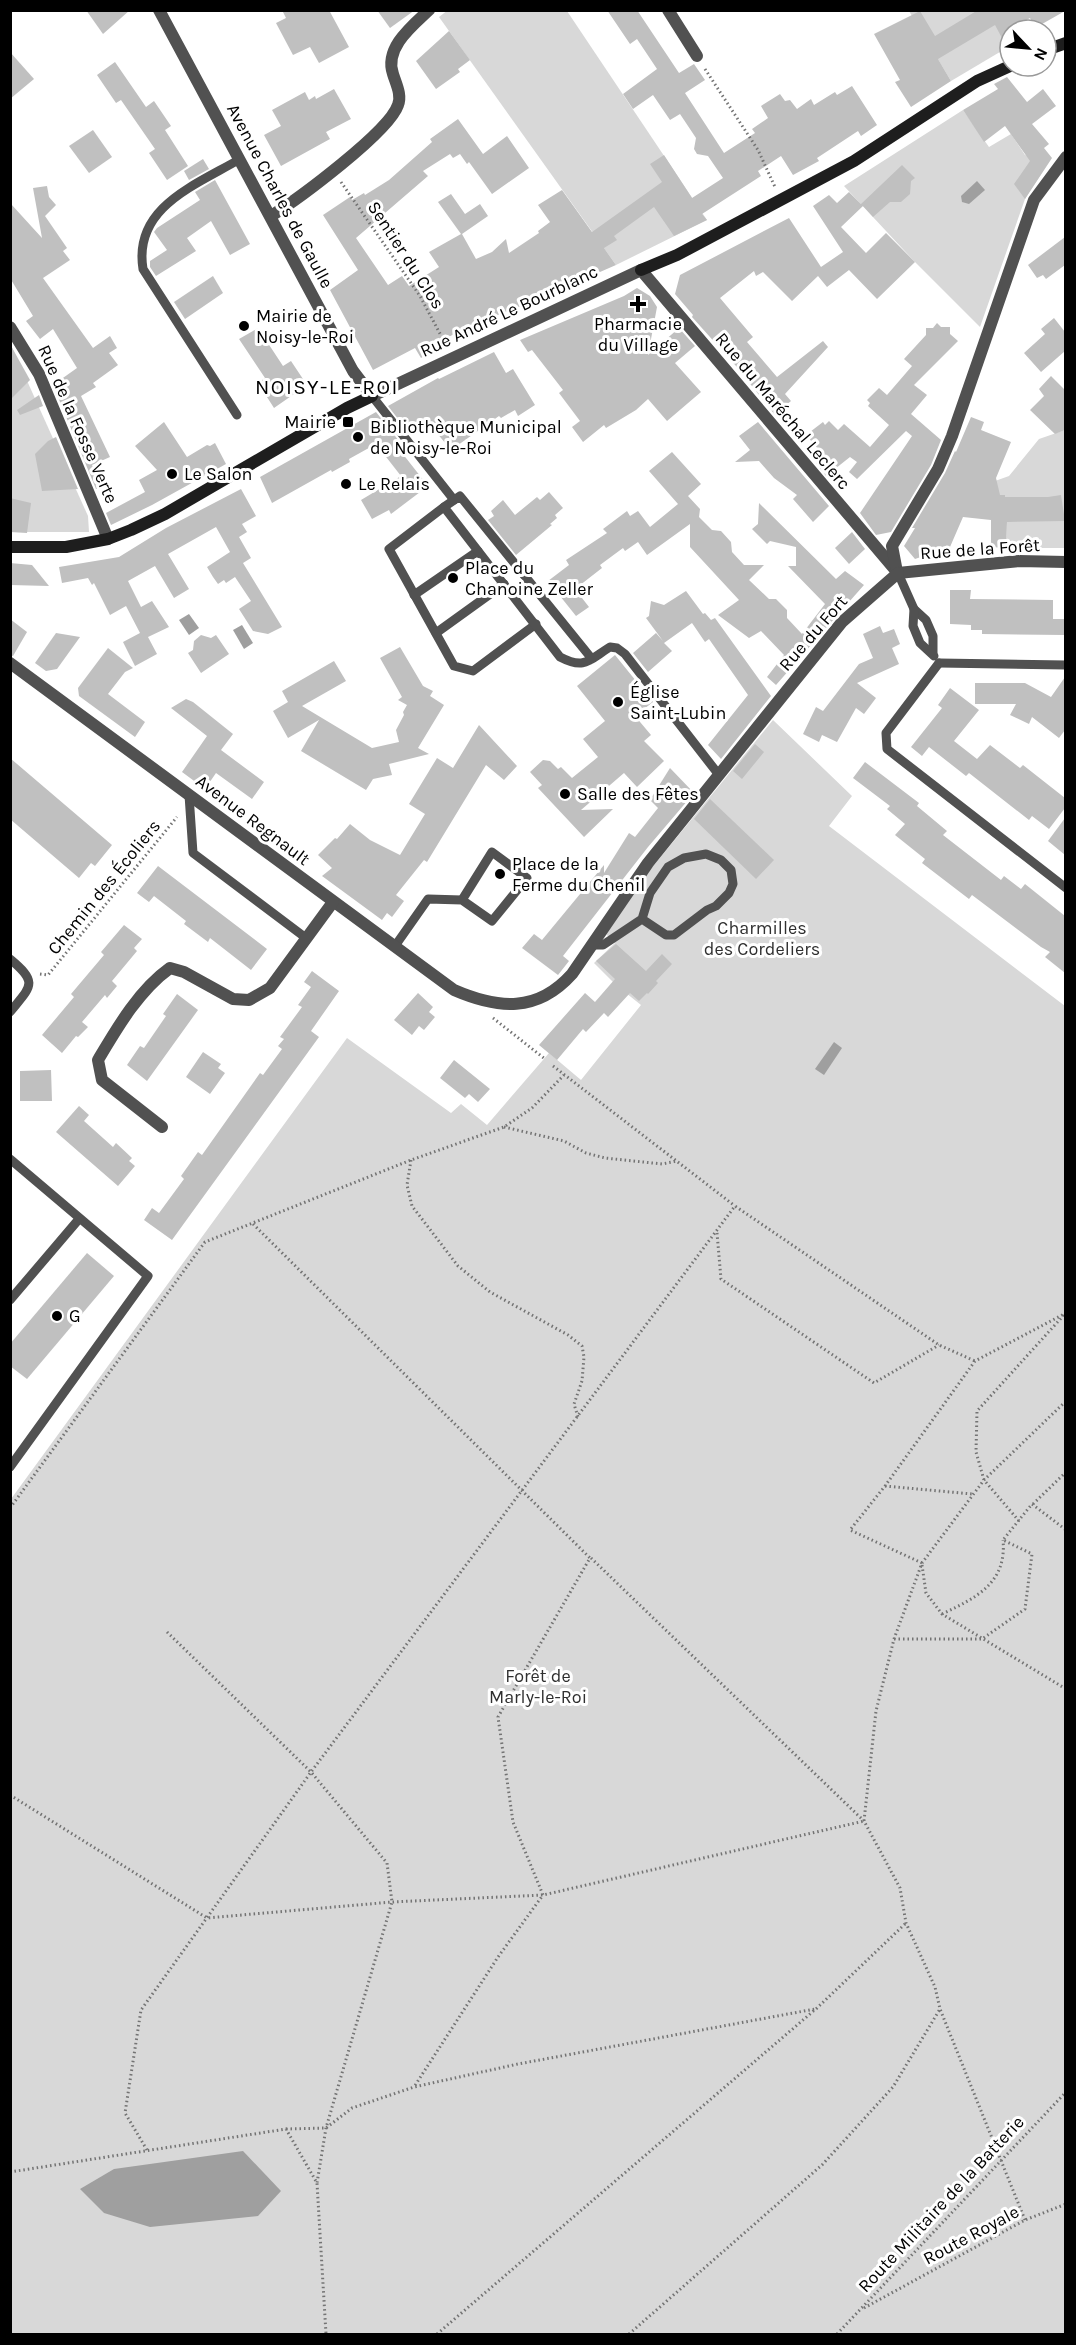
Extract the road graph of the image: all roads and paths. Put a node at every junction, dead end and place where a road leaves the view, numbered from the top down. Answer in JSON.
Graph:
{"nodes":[{"id":1,"x":159,"y":10,"type":"edge"},
{"id":2,"x":429,"y":10,"type":"edge"},
{"id":3,"x":668,"y":10,"type":"edge"},
{"id":4,"x":697,"y":56,"type":"joint"},
{"id":5,"x":998,"y":71,"type":"edge"},
{"id":6,"x":1065,"y":157,"type":"edge"},
{"id":7,"x":240,"y":159,"type":"junction"},
{"id":8,"x":331,"y":172,"type":"junction"},
{"id":9,"x":781,"y":200,"type":"junction"},
{"id":10,"x":272,"y":216,"type":"junction"},
{"id":11,"x":641,"y":270,"type":"junction"},
{"id":12,"x":10,"y":327,"type":"edge"},
{"id":13,"x":453,"y":357,"type":"junction"},
{"id":14,"x":372,"y":396,"type":"junction"},
{"id":15,"x":237,"y":415,"type":"dead end"},
{"id":16,"x":454,"y":500,"type":"junction"},
{"id":17,"x":444,"y":507,"type":"junction"},
{"id":18,"x":108,"y":539,"type":"junction"},
{"id":19,"x":10,"y":547,"type":"edge"},
{"id":20,"x":478,"y":551,"type":"junction"},
{"id":21,"x":1065,"y":562,"type":"edge"},
{"id":22,"x":898,"y":573,"type":"junction"},
{"id":23,"x":504,"y":584,"type":"junction"},
{"id":24,"x":414,"y":595,"type":"junction"},
{"id":25,"x":914,"y":609,"type":"junction"},
{"id":26,"x":536,"y":624,"type":"junction"},
{"id":27,"x":435,"y":633,"type":"junction"},
{"id":28,"x":933,"y":654,"type":"junction"},
{"id":29,"x":592,"y":658,"type":"junction"},
{"id":30,"x":10,"y":663,"type":"edge"},
{"id":31,"x":939,"y":663,"type":"junction"},
{"id":32,"x":1065,"y":665,"type":"edge"},
{"id":33,"x":719,"y":775,"type":"junction"},
{"id":34,"x":189,"y":795,"type":"junction"},
{"id":35,"x":1065,"y":888,"type":"edge"},
{"id":36,"x":462,"y":900,"type":"junction"},
{"id":37,"x":333,"y":902,"type":"junction"},
{"id":38,"x":642,"y":919,"type":"junction"},
{"id":39,"x":306,"y":938,"type":"junction"},
{"id":40,"x":591,"y":945,"type":"junction"},
{"id":41,"x":395,"y":946,"type":"junction"},
{"id":42,"x":10,"y":959,"type":"edge"},
{"id":43,"x":27,"y":973,"type":"junction"},
{"id":44,"x":478,"y":1000,"type":"junction"},
{"id":45,"x":10,"y":1012,"type":"edge"},
{"id":46,"x":544,"y":1059,"type":"dead end"},
{"id":47,"x":553,"y":1065,"type":"dead end"},
{"id":48,"x":564,"y":1075,"type":"junction"},
{"id":49,"x":162,"y":1127,"type":"dead end"},
{"id":50,"x":504,"y":1127,"type":"junction"},
{"id":51,"x":10,"y":1159,"type":"edge"},
{"id":52,"x":411,"y":1160,"type":"junction"},
{"id":53,"x":677,"y":1161,"type":"junction"},
{"id":54,"x":735,"y":1206,"type":"junction"},
{"id":55,"x":79,"y":1218,"type":"junction"},
{"id":56,"x":253,"y":1224,"type":"junction"},
{"id":57,"x":717,"y":1231,"type":"junction"},
{"id":58,"x":10,"y":1300,"type":"edge"},
{"id":59,"x":1065,"y":1313,"type":"edge"},
{"id":60,"x":939,"y":1345,"type":"junction"},
{"id":61,"x":975,"y":1361,"type":"junction"},
{"id":62,"x":1065,"y":1401,"type":"edge"},
{"id":63,"x":578,"y":1417,"type":"junction"},
{"id":64,"x":10,"y":1467,"type":"edge"},
{"id":65,"x":1065,"y":1472,"type":"edge"},
{"id":66,"x":984,"y":1480,"type":"junction"},
{"id":67,"x":885,"y":1486,"type":"junction"},
{"id":68,"x":522,"y":1491,"type":"junction"},
{"id":69,"x":972,"y":1494,"type":"junction"},
{"id":70,"x":1032,"y":1504,"type":"junction"},
{"id":71,"x":10,"y":1508,"type":"edge"},
{"id":72,"x":1019,"y":1521,"type":"junction"},
{"id":73,"x":1065,"y":1530,"type":"edge"},
{"id":74,"x":1004,"y":1540,"type":"junction"},
{"id":75,"x":590,"y":1558,"type":"junction"},
{"id":76,"x":922,"y":1563,"type":"junction"},
{"id":77,"x":942,"y":1614,"type":"junction"},
{"id":78,"x":167,"y":1632,"type":"dead end"},
{"id":79,"x":894,"y":1639,"type":"junction"},
{"id":80,"x":982,"y":1639,"type":"junction"},
{"id":81,"x":1065,"y":1689,"type":"edge"},
{"id":82,"x":311,"y":1772,"type":"junction"},
{"id":83,"x":10,"y":1795,"type":"edge"},
{"id":84,"x":864,"y":1821,"type":"junction"},
{"id":85,"x":543,"y":1895,"type":"junction"},
{"id":86,"x":392,"y":1902,"type":"junction"},
{"id":87,"x":207,"y":1918,"type":"junction"},
{"id":88,"x":906,"y":1923,"type":"junction"},
{"id":89,"x":817,"y":2008,"type":"junction"},
{"id":90,"x":940,"y":2009,"type":"junction"},
{"id":91,"x":414,"y":2087,"type":"junction"},
{"id":92,"x":1065,"y":2092,"type":"edge"},
{"id":93,"x":326,"y":2128,"type":"junction"},
{"id":94,"x":286,"y":2130,"type":"junction"},
{"id":95,"x":147,"y":2150,"type":"junction"},
{"id":96,"x":1000,"y":2160,"type":"junction"},
{"id":97,"x":10,"y":2172,"type":"edge"},
{"id":98,"x":317,"y":2183,"type":"junction"},
{"id":99,"x":1065,"y":2204,"type":"edge"},
{"id":100,"x":1025,"y":2220,"type":"junction"},
{"id":101,"x":860,"y":2310,"type":"junction"},
{"id":102,"x":326,"y":2334,"type":"edge"},
{"id":103,"x":437,"y":2334,"type":"edge"},
{"id":104,"x":629,"y":2334,"type":"edge"},
{"id":105,"x":837,"y":2334,"type":"edge"}],
"edges":[{"from":1,"to":7,"type":"street","name":"Avenue Charles de Gaulle"},
{"from":2,"to":8,"type":"street"},
{"from":3,"to":4,"type":"street"},
{"from":4,"to":9,"type":"path"},
{"from":5,"to":9,"type":"street","name":"Rue André Le Bourblanc"},
{"from":6,"to":22,"type":"street"},
{"from":7,"to":10,"type":"street","name":"Avenue Charles de Gaulle"},
{"from":7,"to":15,"type":"lane"},
{"from":8,"to":10,"type":"street"},
{"from":8,"to":13,"type":"path","name":"Sentier du Clos"},
{"from":9,"to":11,"type":"street","name":"Rue André Le Bourblanc"},
{"from":10,"to":14,"type":"street","name":"Avenue Charles de Gaulle"},
{"from":11,"to":13,"type":"street","name":"Rue André Le Bourblanc"},
{"from":11,"to":22,"type":"street","name":"Rue du Maréchal Leclerc"},
{"from":12,"to":18,"type":"street","name":"Rue de la Fosse Verte"},
{"from":13,"to":14,"type":"street","name":"Rue André Le Bourblanc"},
{"from":14,"to":16,"type":"lane"},
{"from":14,"to":18,"type":"street","name":"Rue André Le Bourblanc"},
{"from":16,"to":17,"type":"lane"},
{"from":16,"to":29,"type":"lane"},
{"from":17,"to":20,"type":"lane"},
{"from":17,"to":24,"type":"lane"},
{"from":18,"to":19,"type":"street","name":"Rue André Le Bourblanc"},
{"from":20,"to":23,"type":"lane"},
{"from":20,"to":24,"type":"lane"},
{"from":21,"to":22,"type":"street","name":"Rue de la Forêt"},
{"from":22,"to":25,"type":"lane"},
{"from":22,"to":33,"type":"street","name":"Rue du Fort"},
{"from":23,"to":26,"type":"lane"},
{"from":23,"to":27,"type":"lane"},
{"from":24,"to":27,"type":"lane"},
{"from":25,"to":28,"type":"lane"},
{"from":25,"to":28,"type":"lane"},
{"from":26,"to":27,"type":"lane"},
{"from":26,"to":29,"type":"lane"},
{"from":28,"to":31,"type":"lane"},
{"from":29,"to":33,"type":"lane"},
{"from":30,"to":34,"type":"street","name":"Avenue Regnault"},
{"from":31,"to":32,"type":"lane"},
{"from":31,"to":35,"type":"lane"},
{"from":33,"to":40,"type":"street","name":"Rue du Fort"},
{"from":34,"to":37,"type":"street","name":"Avenue Regnault"},
{"from":34,"to":39,"type":"lane"},
{"from":34,"to":43,"type":"path","name":"Chemin des Écoliers"},
{"from":36,"to":36,"type":"lane"},
{"from":36,"to":41,"type":"lane"},
{"from":37,"to":39,"type":"street"},
{"from":37,"to":41,"type":"street","name":"Avenue Regnault"},
{"from":38,"to":38,"type":"lane"},
{"from":38,"to":40,"type":"lane"},
{"from":39,"to":49,"type":"street"},
{"from":40,"to":44,"type":"street","name":"Rue du Fort"},
{"from":41,"to":44,"type":"street","name":"Avenue Regnault"},
{"from":42,"to":43,"type":"lane"},
{"from":43,"to":45,"type":"lane"},
{"from":44,"to":46,"type":"path"},
{"from":47,"to":48,"type":"path"},
{"from":48,"to":50,"type":"path"},
{"from":48,"to":53,"type":"path"},
{"from":50,"to":52,"type":"path"},
{"from":50,"to":53,"type":"path"},
{"from":51,"to":55,"type":"lane"},
{"from":52,"to":56,"type":"path"},
{"from":52,"to":63,"type":"path"},
{"from":53,"to":54,"type":"path"},
{"from":54,"to":57,"type":"path"},
{"from":54,"to":60,"type":"path"},
{"from":55,"to":58,"type":"lane"},
{"from":55,"to":64,"type":"lane"},
{"from":56,"to":68,"type":"path"},
{"from":56,"to":71,"type":"path"},
{"from":57,"to":60,"type":"path"},
{"from":57,"to":63,"type":"path"},
{"from":59,"to":61,"type":"path"},
{"from":59,"to":66,"type":"path"},
{"from":60,"to":61,"type":"path"},
{"from":61,"to":67,"type":"path"},
{"from":62,"to":66,"type":"path"},
{"from":63,"to":68,"type":"path"},
{"from":65,"to":70,"type":"path"},
{"from":66,"to":69,"type":"path"},
{"from":66,"to":72,"type":"path"},
{"from":67,"to":69,"type":"path"},
{"from":67,"to":76,"type":"path"},
{"from":68,"to":75,"type":"path"},
{"from":68,"to":82,"type":"path"},
{"from":69,"to":76,"type":"path"},
{"from":70,"to":72,"type":"path"},
{"from":70,"to":73,"type":"path"},
{"from":72,"to":74,"type":"path"},
{"from":74,"to":77,"type":"path"},
{"from":74,"to":80,"type":"path"},
{"from":75,"to":84,"type":"path"},
{"from":75,"to":85,"type":"path"},
{"from":76,"to":77,"type":"path"},
{"from":76,"to":79,"type":"path"},
{"from":77,"to":80,"type":"path"},
{"from":78,"to":82,"type":"path"},
{"from":79,"to":80,"type":"path"},
{"from":79,"to":84,"type":"path"},
{"from":80,"to":81,"type":"path"},
{"from":82,"to":86,"type":"path"},
{"from":82,"to":87,"type":"path"},
{"from":83,"to":87,"type":"path"},
{"from":84,"to":85,"type":"path"},
{"from":84,"to":88,"type":"path"},
{"from":85,"to":86,"type":"path"},
{"from":85,"to":91,"type":"path"},
{"from":86,"to":87,"type":"path"},
{"from":86,"to":93,"type":"path"},
{"from":87,"to":95,"type":"path"},
{"from":88,"to":89,"type":"path"},
{"from":88,"to":90,"type":"path"},
{"from":89,"to":91,"type":"path"},
{"from":89,"to":103,"type":"path"},
{"from":90,"to":96,"type":"path"},
{"from":90,"to":104,"type":"path"},
{"from":91,"to":93,"type":"path"},
{"from":92,"to":96,"type":"path","name":"Route Militaire de la Batterie"},
{"from":93,"to":94,"type":"path"},
{"from":93,"to":98,"type":"path"},
{"from":94,"to":95,"type":"path"},
{"from":94,"to":98,"type":"path"},
{"from":95,"to":97,"type":"path"},
{"from":96,"to":100,"type":"path"},
{"from":96,"to":101,"type":"path","name":"Route Militaire de la Batterie"},
{"from":98,"to":102,"type":"path"},
{"from":99,"to":100,"type":"path","name":"Route Royale"},
{"from":100,"to":101,"type":"path","name":"Route Royale"},
{"from":101,"to":105,"type":"path","name":"Route Militaire de la Batterie"}]}
